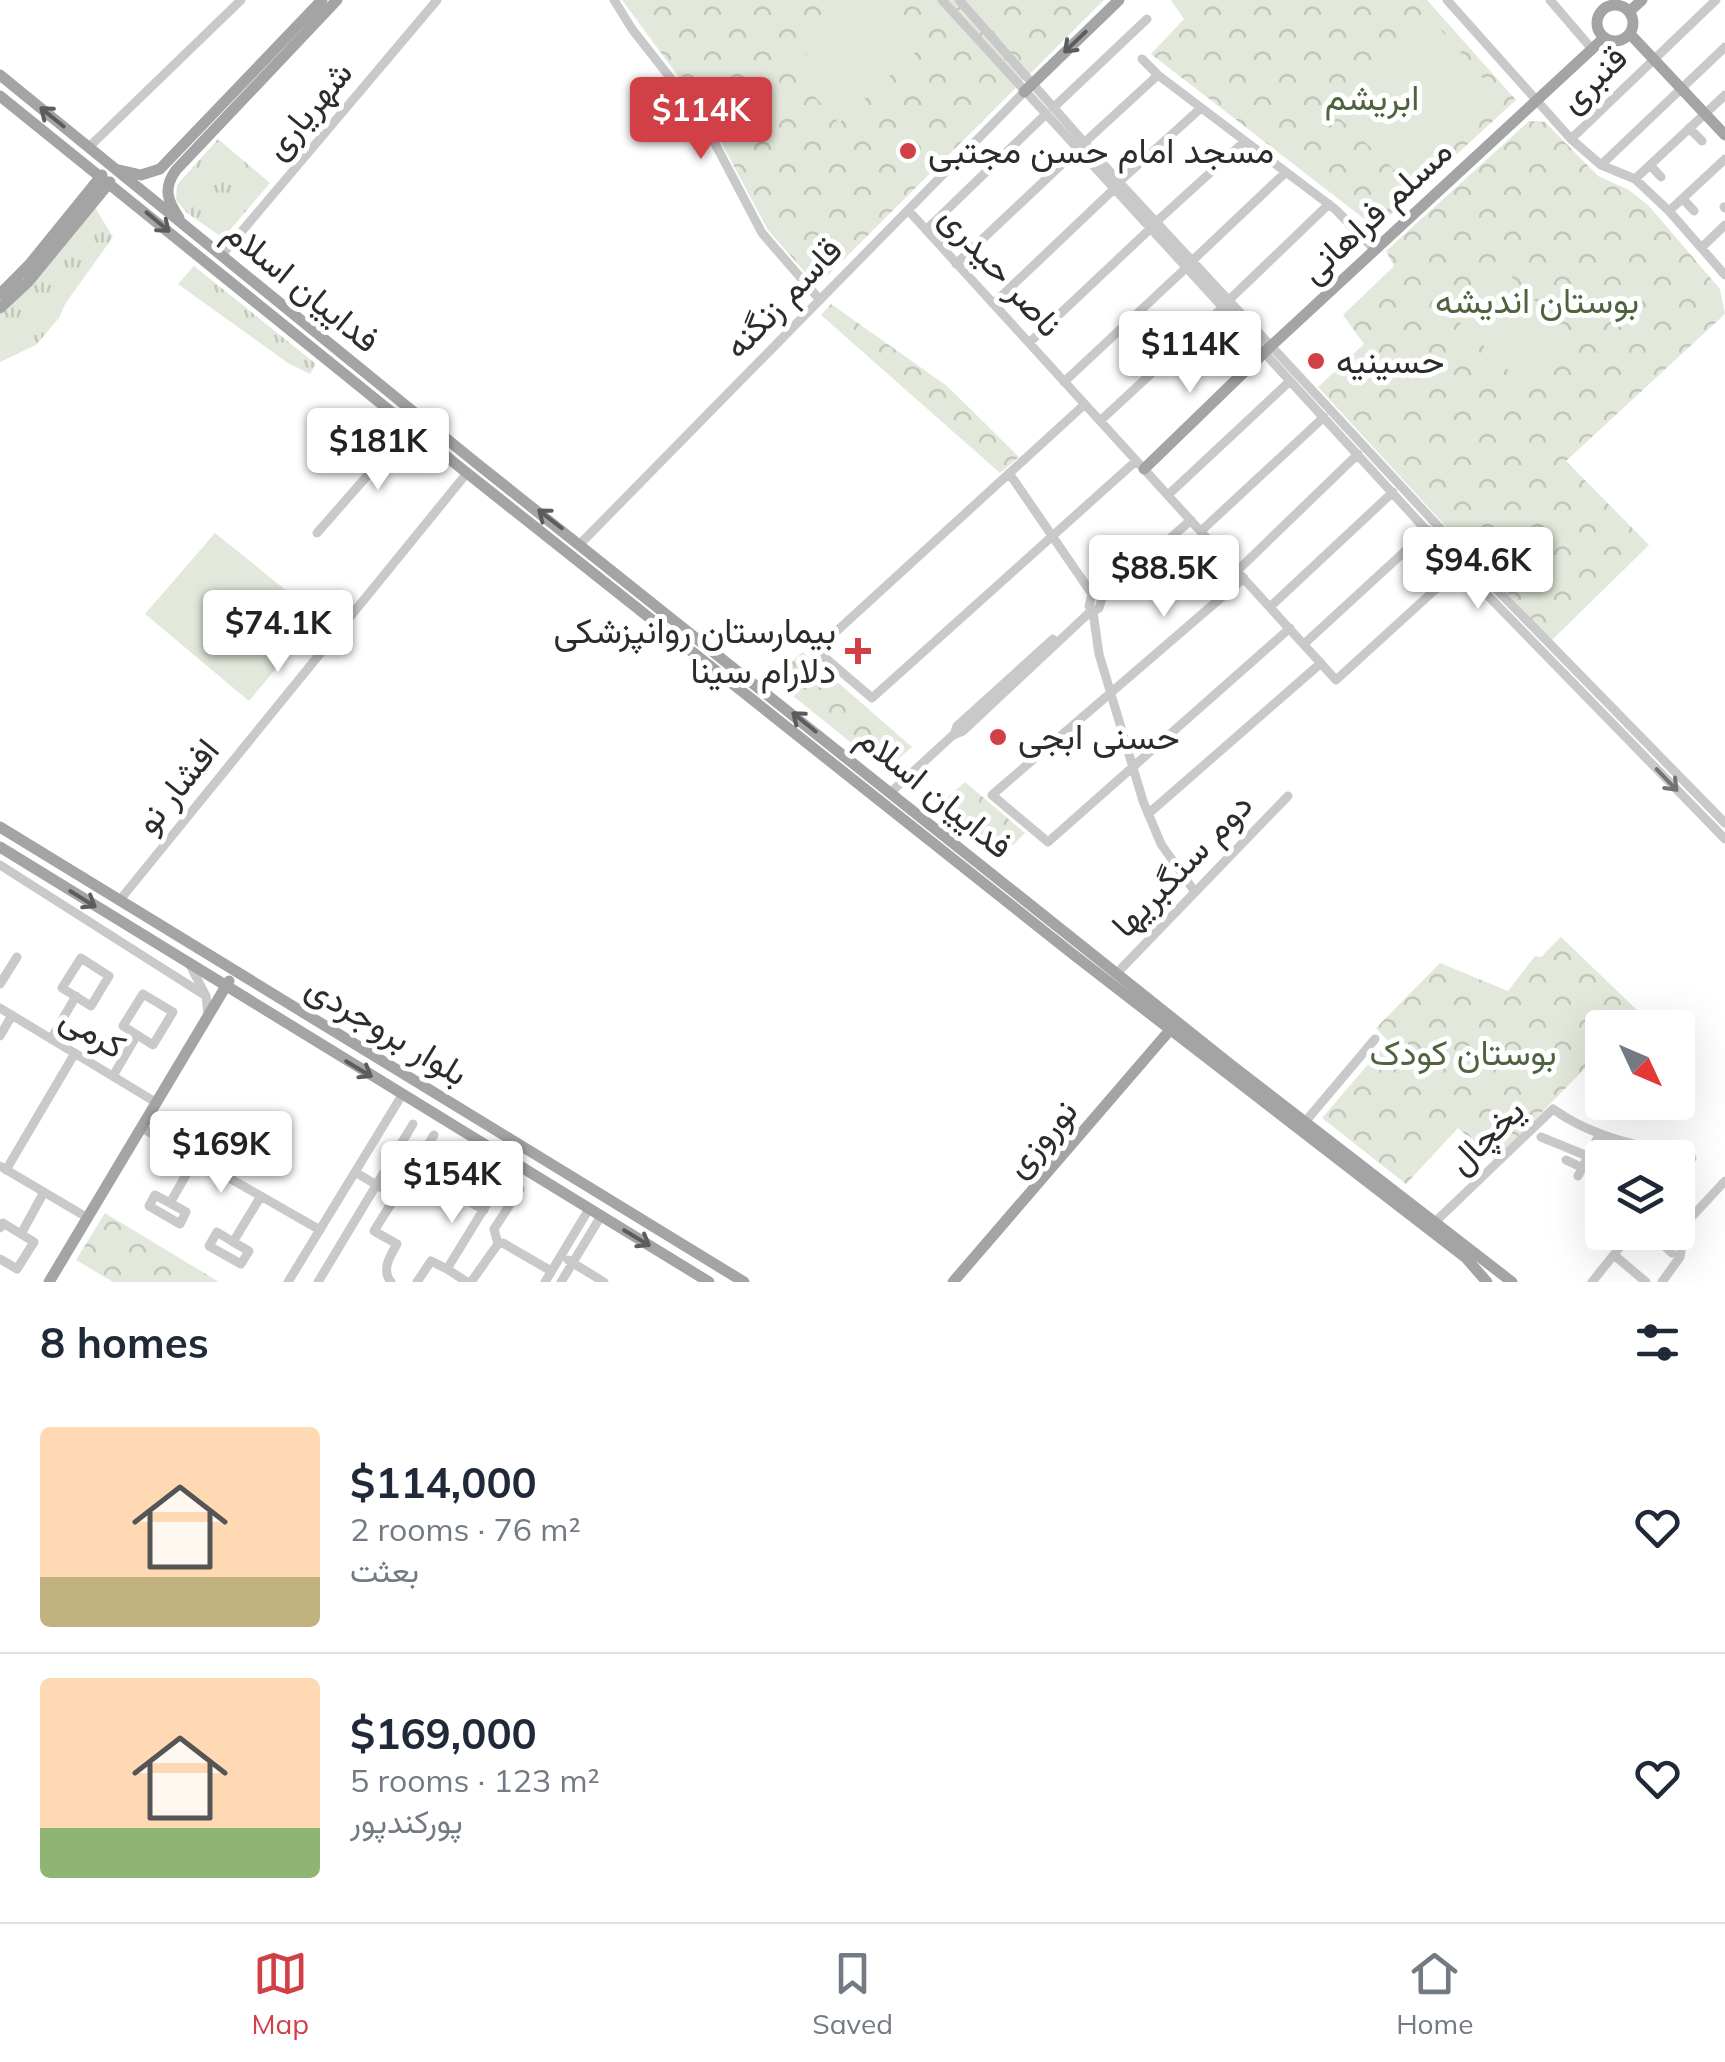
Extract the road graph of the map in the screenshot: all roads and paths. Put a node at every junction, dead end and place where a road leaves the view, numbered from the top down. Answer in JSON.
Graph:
{"nodes":[{"id":1,"x":241,"y":0,"type":"edge"},
{"id":2,"x":322,"y":0,"type":"edge"},
{"id":3,"x":336,"y":0,"type":"edge"},
{"id":4,"x":437,"y":0,"type":"edge"},
{"id":5,"x":614,"y":0,"type":"edge"},
{"id":6,"x":942,"y":0,"type":"edge"},
{"id":7,"x":959,"y":0,"type":"edge"},
{"id":8,"x":1119,"y":0,"type":"edge"},
{"id":9,"x":1447,"y":0,"type":"edge"},
{"id":10,"x":1550,"y":0,"type":"edge"},
{"id":11,"x":1642,"y":0,"type":"edge"},
{"id":12,"x":1716,"y":0,"type":"edge"},
{"id":13,"x":1600,"y":4,"type":"edge"},
{"id":14,"x":1630,"y":12,"type":"junction"},
{"id":15,"x":1147,"y":19,"type":"dead end"},
{"id":16,"x":1630,"y":34,"type":"junction"},
{"id":17,"x":1604,"y":38,"type":"junction"},
{"id":18,"x":1725,"y":47,"type":"edge"},
{"id":19,"x":1592,"y":49,"type":"junction"},
{"id":20,"x":1653,"y":59,"type":"junction"},
{"id":21,"x":1142,"y":60,"type":"dead end"},
{"id":22,"x":0,"y":75,"type":"edge"},
{"id":23,"x":1158,"y":76,"type":"junction"},
{"id":24,"x":1028,"y":88,"type":"junction"},
{"id":25,"x":1681,"y":88,"type":"junction"},
{"id":26,"x":1725,"y":94,"type":"edge"},
{"id":27,"x":0,"y":96,"type":"edge"},
{"id":28,"x":1537,"y":100,"type":"junction"},
{"id":29,"x":1201,"y":108,"type":"junction"},
{"id":30,"x":1049,"y":112,"type":"junction"},
{"id":31,"x":1704,"y":114,"type":"junction"},
{"id":32,"x":1688,"y":128,"type":"junction"},
{"id":33,"x":1725,"y":136,"type":"edge"},
{"id":34,"x":1571,"y":139,"type":"junction"},
{"id":35,"x":1244,"y":140,"type":"junction"},
{"id":36,"x":1702,"y":141,"type":"dead end"},
{"id":37,"x":1672,"y":144,"type":"junction"},
{"id":38,"x":1082,"y":146,"type":"junction"},
{"id":39,"x":89,"y":147,"type":"junction"},
{"id":40,"x":1684,"y":154,"type":"dead end"},
{"id":41,"x":1725,"y":159,"type":"edge"},
{"id":42,"x":1650,"y":164,"type":"junction"},
{"id":43,"x":1602,"y":165,"type":"junction"},
{"id":44,"x":160,"y":169,"type":"junction"},
{"id":45,"x":1286,"y":172,"type":"junction"},
{"id":46,"x":109,"y":175,"type":"junction"},
{"id":47,"x":1661,"y":177,"type":"dead end"},
{"id":48,"x":1635,"y":179,"type":"junction"},
{"id":49,"x":166,"y":183,"type":"junction"},
{"id":50,"x":1117,"y":186,"type":"junction"},
{"id":51,"x":1682,"y":199,"type":"junction"},
{"id":52,"x":1330,"y":204,"type":"junction"},
{"id":53,"x":908,"y":210,"type":"junction"},
{"id":54,"x":1670,"y":211,"type":"junction"},
{"id":55,"x":1694,"y":211,"type":"dead end"},
{"id":56,"x":1153,"y":225,"type":"junction"},
{"id":57,"x":1725,"y":225,"type":"edge"},
{"id":58,"x":184,"y":226,"type":"junction"},
{"id":59,"x":926,"y":230,"type":"junction"},
{"id":60,"x":1701,"y":248,"type":"junction"},
{"id":61,"x":1375,"y":250,"type":"junction"},
{"id":62,"x":221,"y":256,"type":"junction"},
{"id":63,"x":956,"y":264,"type":"junction"},
{"id":64,"x":1190,"y":264,"type":"junction"},
{"id":65,"x":1725,"y":276,"type":"edge"},
{"id":66,"x":0,"y":294,"type":"edge"},
{"id":67,"x":820,"y":300,"type":"junction"},
{"id":68,"x":1226,"y":303,"type":"junction"},
{"id":69,"x":993,"y":304,"type":"junction"},
{"id":70,"x":0,"y":308,"type":"edge"},
{"id":71,"x":1029,"y":343,"type":"junction"},
{"id":72,"x":1268,"y":350,"type":"junction"},
{"id":73,"x":1064,"y":382,"type":"junction"},
{"id":74,"x":1290,"y":382,"type":"junction"},
{"id":75,"x":1085,"y":404,"type":"junction"},
{"id":76,"x":1324,"y":417,"type":"junction"},
{"id":77,"x":1100,"y":421,"type":"junction"},
{"id":78,"x":410,"y":427,"type":"junction"},
{"id":79,"x":1358,"y":454,"type":"junction"},
{"id":80,"x":1140,"y":465,"type":"junction"},
{"id":81,"x":467,"y":473,"type":"junction"},
{"id":82,"x":1010,"y":473,"type":"junction"},
{"id":83,"x":1393,"y":492,"type":"junction"},
{"id":84,"x":1168,"y":495,"type":"junction"},
{"id":85,"x":1191,"y":520,"type":"junction"},
{"id":86,"x":1428,"y":530,"type":"junction"},
{"id":87,"x":1201,"y":531,"type":"junction"},
{"id":88,"x":317,"y":532,"type":"dead end"},
{"id":89,"x":1053,"y":535,"type":"junction"},
{"id":90,"x":582,"y":544,"type":"junction"},
{"id":91,"x":1460,"y":567,"type":"junction"},
{"id":92,"x":1240,"y":574,"type":"junction"},
{"id":93,"x":1097,"y":596,"type":"junction"},
{"id":94,"x":1270,"y":607,"type":"junction"},
{"id":95,"x":1091,"y":610,"type":"junction"},
{"id":96,"x":1290,"y":628,"type":"junction"},
{"id":97,"x":1304,"y":644,"type":"junction"},
{"id":98,"x":1321,"y":663,"type":"junction"},
{"id":99,"x":1110,"y":691,"type":"junction"},
{"id":100,"x":1132,"y":764,"type":"junction"},
{"id":101,"x":891,"y":792,"type":"junction"},
{"id":102,"x":1288,"y":796,"type":"dead end"},
{"id":103,"x":1148,"y":814,"type":"junction"},
{"id":104,"x":1725,"y":823,"type":"edge"},
{"id":105,"x":0,"y":827,"type":"edge"},
{"id":106,"x":1725,"y":839,"type":"edge"},
{"id":107,"x":0,"y":847,"type":"edge"},
{"id":108,"x":0,"y":865,"type":"edge"},
{"id":109,"x":1195,"y":892,"type":"junction"},
{"id":110,"x":119,"y":901,"type":"junction"},
{"id":111,"x":112,"y":917,"type":"junction"},
{"id":112,"x":136,"y":949,"type":"junction"},
{"id":113,"x":17,"y":958,"type":"dead end"},
{"id":114,"x":192,"y":967,"type":"junction"},
{"id":115,"x":234,"y":972,"type":"junction"},
{"id":116,"x":1117,"y":973,"type":"junction"},
{"id":117,"x":0,"y":984,"type":"edge"},
{"id":118,"x":225,"y":988,"type":"junction"},
{"id":119,"x":76,"y":996,"type":"junction"},
{"id":120,"x":206,"y":996,"type":"junction"},
{"id":121,"x":0,"y":1008,"type":"edge"},
{"id":122,"x":12,"y":1016,"type":"junction"},
{"id":123,"x":208,"y":1016,"type":"junction"},
{"id":124,"x":1170,"y":1030,"type":"junction"},
{"id":125,"x":137,"y":1035,"type":"junction"},
{"id":126,"x":0,"y":1036,"type":"edge"},
{"id":127,"x":51,"y":1039,"type":"junction"},
{"id":128,"x":1374,"y":1039,"type":"dead end"},
{"id":129,"x":75,"y":1053,"type":"junction"},
{"id":130,"x":112,"y":1076,"type":"junction"},
{"id":131,"x":402,"y":1095,"type":"junction"},
{"id":132,"x":157,"y":1102,"type":"junction"},
{"id":133,"x":1305,"y":1122,"type":"junction"},
{"id":134,"x":413,"y":1124,"type":"dead end"},
{"id":135,"x":142,"y":1128,"type":"junction"},
{"id":136,"x":434,"y":1135,"type":"dead end"},
{"id":137,"x":1599,"y":1135,"type":"junction"},
{"id":138,"x":1541,"y":1137,"type":"dead end"},
{"id":139,"x":1597,"y":1140,"type":"edge"},
{"id":140,"x":1619,"y":1140,"type":"edge"},
{"id":141,"x":1585,"y":1156,"type":"edge"},
{"id":142,"x":195,"y":1159,"type":"junction"},
{"id":143,"x":1566,"y":1160,"type":"dead end"},
{"id":144,"x":1585,"y":1163,"type":"edge"},
{"id":145,"x":3,"y":1168,"type":"edge"},
{"id":146,"x":412,"y":1169,"type":"junction"},
{"id":147,"x":356,"y":1172,"type":"junction"},
{"id":148,"x":504,"y":1176,"type":"dead end"},
{"id":149,"x":1725,"y":1182,"type":"edge"},
{"id":150,"x":376,"y":1184,"type":"junction"},
{"id":151,"x":520,"y":1189,"type":"dead end"},
{"id":152,"x":44,"y":1192,"type":"junction"},
{"id":153,"x":260,"y":1196,"type":"junction"},
{"id":154,"x":395,"y":1196,"type":"junction"},
{"id":155,"x":170,"y":1203,"type":"dead end"},
{"id":156,"x":484,"y":1210,"type":"junction"},
{"id":157,"x":595,"y":1213,"type":"junction"},
{"id":158,"x":88,"y":1218,"type":"junction"},
{"id":159,"x":1435,"y":1222,"type":"junction"},
{"id":160,"x":0,"y":1228,"type":"edge"},
{"id":161,"x":320,"y":1230,"type":"junction"},
{"id":162,"x":20,"y":1234,"type":"junction"},
{"id":163,"x":232,"y":1242,"type":"dead end"},
{"id":164,"x":498,"y":1244,"type":"junction"},
{"id":165,"x":309,"y":1248,"type":"junction"},
{"id":166,"x":1618,"y":1250,"type":"edge"},
{"id":167,"x":1670,"y":1250,"type":"edge"},
{"id":168,"x":1614,"y":1255,"type":"junction"},
{"id":169,"x":1676,"y":1255,"type":"junction"},
{"id":170,"x":561,"y":1256,"type":"junction"},
{"id":171,"x":0,"y":1259,"type":"edge"},
{"id":172,"x":330,"y":1261,"type":"junction"},
{"id":173,"x":572,"y":1262,"type":"junction"},
{"id":174,"x":448,"y":1269,"type":"junction"},
{"id":175,"x":552,"y":1271,"type":"junction"},
{"id":176,"x":49,"y":1282,"type":"edge"},
{"id":177,"x":288,"y":1282,"type":"edge"},
{"id":178,"x":318,"y":1282,"type":"edge"},
{"id":179,"x":391,"y":1282,"type":"edge"},
{"id":180,"x":417,"y":1282,"type":"edge"},
{"id":181,"x":469,"y":1282,"type":"edge"},
{"id":182,"x":545,"y":1282,"type":"edge"},
{"id":183,"x":560,"y":1282,"type":"edge"},
{"id":184,"x":604,"y":1282,"type":"edge"},
{"id":185,"x":708,"y":1282,"type":"edge"},
{"id":186,"x":744,"y":1282,"type":"edge"},
{"id":187,"x":953,"y":1282,"type":"edge"},
{"id":188,"x":1487,"y":1282,"type":"edge"},
{"id":189,"x":1512,"y":1282,"type":"edge"},
{"id":190,"x":1592,"y":1282,"type":"edge"},
{"id":191,"x":1646,"y":1282,"type":"edge"},
{"id":192,"x":1662,"y":1282,"type":"edge"}],
"edges":[{"from":1,"to":39,"type":"street"},
{"from":2,"to":44,"type":"main road"},
{"from":3,"to":49,"type":"main road"},
{"from":4,"to":62,"type":"street","name":"شهریاری"},
{"from":5,"to":67,"type":"street"},
{"from":6,"to":24,"type":"street"},
{"from":7,"to":24,"type":"street"},
{"from":8,"to":24,"type":"main road","one_way":true},
{"from":9,"to":28,"type":"street"},
{"from":10,"to":19,"type":"street"},
{"from":11,"to":14,"type":"main road"},
{"from":12,"to":20,"type":"street","name":"قنبری"},
{"from":13,"to":14,"type":"main road"},
{"from":13,"to":17,"type":"main road"},
{"from":14,"to":16,"type":"main road"},
{"from":15,"to":30,"type":"street"},
{"from":16,"to":17,"type":"main road"},
{"from":16,"to":20,"type":"main road"},
{"from":17,"to":19,"type":"main road","name":"مسلم فراهانی"},
{"from":18,"to":25,"type":"street"},
{"from":19,"to":28,"type":"main road","name":"مسلم فراهانی"},
{"from":20,"to":25,"type":"main road"},
{"from":20,"to":34,"type":"street","name":"قنبری"},
{"from":21,"to":23,"type":"street"},
{"from":39,"to":22,"type":"main road","name":"فداییان اسلام","one_way":true},
{"from":23,"to":29,"type":"street"},
{"from":23,"to":38,"type":"street"},
{"from":24,"to":30,"type":"street"},
{"from":24,"to":53,"type":"street","name":"قاسم زنگنه"},
{"from":25,"to":31,"type":"main road"},
{"from":25,"to":43,"type":"street"},
{"from":26,"to":31,"type":"street"},
{"from":27,"to":46,"type":"main road","name":"فداییان اسلام"},
{"from":28,"to":34,"type":"street"},
{"from":28,"to":61,"type":"main road","name":"مسلم فراهانی"},
{"from":29,"to":35,"type":"street"},
{"from":29,"to":50,"type":"street"},
{"from":30,"to":38,"type":"street"},
{"from":30,"to":59,"type":"street"},
{"from":31,"to":32,"type":"street"},
{"from":31,"to":33,"type":"main road"},
{"from":32,"to":36,"type":"street"},
{"from":32,"to":37,"type":"street"},
{"from":34,"to":43,"type":"street"},
{"from":35,"to":45,"type":"street"},
{"from":35,"to":56,"type":"street"},
{"from":37,"to":40,"type":"street"},
{"from":37,"to":42,"type":"street"},
{"from":38,"to":50,"type":"street"},
{"from":38,"to":63,"type":"street"},
{"from":39,"to":46,"type":"main road","name":"فداییان اسلام"},
{"from":41,"to":51,"type":"street"},
{"from":42,"to":47,"type":"street"},
{"from":42,"to":48,"type":"street"},
{"from":43,"to":48,"type":"street"},
{"from":44,"to":46,"type":"main road"},
{"from":44,"to":49,"type":"main road"},
{"from":45,"to":52,"type":"street"},
{"from":45,"to":64,"type":"street"},
{"from":46,"to":58,"type":"main road","name":"فداییان اسلام"},
{"from":46,"to":66,"type":"main road"},
{"from":46,"to":70,"type":"main road"},
{"from":46,"to":78,"type":"main road","name":"فداییان اسلام","one_way":true},
{"from":48,"to":54,"type":"street"},
{"from":49,"to":58,"type":"main road"},
{"from":50,"to":56,"type":"street"},
{"from":50,"to":69,"type":"street"},
{"from":51,"to":54,"type":"street"},
{"from":51,"to":55,"type":"street"},
{"from":52,"to":61,"type":"street"},
{"from":52,"to":68,"type":"street"},
{"from":53,"to":59,"type":"street","name":"ناصر حیدری"},
{"from":53,"to":67,"type":"street","name":"قاسم زنگنه"},
{"from":54,"to":60,"type":"street"},
{"from":56,"to":64,"type":"street"},
{"from":56,"to":71,"type":"street"},
{"from":57,"to":60,"type":"street"},
{"from":58,"to":62,"type":"main road","name":"فداییان اسلام"},
{"from":59,"to":63,"type":"street","name":"ناصر حیدری"},
{"from":60,"to":65,"type":"street"},
{"from":61,"to":72,"type":"main road","name":"مسلم فراهانی"},
{"from":90,"to":62,"type":"main road","name":"فداییان اسلام","one_way":true},
{"from":63,"to":69,"type":"street","name":"ناصر حیدری"},
{"from":64,"to":68,"type":"street"},
{"from":64,"to":73,"type":"street"},
{"from":67,"to":90,"type":"street","name":"قاسم زنگنه"},
{"from":68,"to":72,"type":"street"},
{"from":68,"to":77,"type":"street"},
{"from":69,"to":71,"type":"street","name":"ناصر حیدری"},
{"from":71,"to":73,"type":"street","name":"ناصر حیدری"},
{"from":72,"to":74,"type":"street"},
{"from":72,"to":80,"type":"main road","name":"مسلم فراهانی"},
{"from":72,"to":104,"type":"street"},
{"from":73,"to":75,"type":"street","name":"ناصر حیدری"},
{"from":74,"to":76,"type":"street"},
{"from":74,"to":84,"type":"street"},
{"from":75,"to":77,"type":"street","name":"ناصر حیدری"},
{"from":75,"to":82,"type":"street"},
{"from":76,"to":79,"type":"street"},
{"from":76,"to":87,"type":"street"},
{"from":77,"to":80,"type":"street","name":"ناصر حیدری"},
{"from":78,"to":81,"type":"main road","name":"فداییان اسلام"},
{"from":78,"to":88,"type":"street"},
{"from":79,"to":83,"type":"street"},
{"from":79,"to":92,"type":"street"},
{"from":80,"to":84,"type":"street","name":"ناصر حیدری"},
{"from":80,"to":89,"type":"street"},
{"from":81,"to":110,"type":"street","name":"افشار نو"},
{"from":81,"to":124,"type":"main road","name":"فداییان اسلام"},
{"from":82,"to":89,"type":"street"},
{"from":82,"to":89,"type":"street"},
{"from":83,"to":86,"type":"street"},
{"from":83,"to":94,"type":"street"},
{"from":84,"to":85,"type":"street","name":"ناصر حیدری"},
{"from":85,"to":87,"type":"street","name":"ناصر حیدری"},
{"from":85,"to":93,"type":"street"},
{"from":86,"to":91,"type":"street"},
{"from":86,"to":97,"type":"street"},
{"from":87,"to":92,"type":"street","name":"ناصر حیدری"},
{"from":89,"to":93,"type":"street"},
{"from":101,"to":90,"type":"main road","name":"فداییان اسلام","one_way":true},
{"from":91,"to":98,"type":"street","name":"ناصر حیدری"},
{"from":91,"to":106,"type":"street","one_way":true},
{"from":92,"to":94,"type":"street","name":"ناصر حیدری"},
{"from":92,"to":99,"type":"street"},
{"from":93,"to":95,"type":"street"},
{"from":94,"to":96,"type":"street","name":"ناصر حیدری"},
{"from":95,"to":99,"type":"street"},
{"from":95,"to":101,"type":"street"},
{"from":96,"to":97,"type":"street","name":"ناصر حیدری"},
{"from":96,"to":100,"type":"street"},
{"from":97,"to":98,"type":"street","name":"ناصر حیدری"},
{"from":98,"to":103,"type":"street"},
{"from":99,"to":100,"type":"street"},
{"from":99,"to":100,"type":"street"},
{"from":100,"to":103,"type":"street"},
{"from":101,"to":116,"type":"main road","name":"فداییان اسلام"},
{"from":102,"to":109,"type":"street","name":"دوم سنگبریها"},
{"from":103,"to":109,"type":"street"},
{"from":105,"to":110,"type":"main road","name":"بلوار بروجردی"},
{"from":107,"to":111,"type":"main road","name":"بلوار بروجردی","one_way":true},
{"from":108,"to":112,"type":"street"},
{"from":109,"to":116,"type":"street","name":"دوم سنگبریها"},
{"from":110,"to":115,"type":"main road","name":"بلوار بروجردی"},
{"from":111,"to":112,"type":"street"},
{"from":111,"to":114,"type":"main road","name":"بلوار بروجردی"},
{"from":112,"to":120,"type":"street"},
{"from":113,"to":117,"type":"street"},
{"from":114,"to":118,"type":"main road","name":"بلوار بروجردی"},
{"from":114,"to":120,"type":"street"},
{"from":115,"to":118,"type":"main road"},
{"from":115,"to":186,"type":"main road","name":"بلوار بروجردی"},
{"from":116,"to":133,"type":"main road","name":"فداییان اسلام"},
{"from":118,"to":123,"type":"main road"},
{"from":118,"to":131,"type":"main road","name":"بلوار بروجردی","one_way":true},
{"from":119,"to":119,"type":"street"},
{"from":119,"to":127,"type":"street"},
{"from":120,"to":123,"type":"street"},
{"from":121,"to":122,"type":"street","name":"کرمی"},
{"from":122,"to":126,"type":"street"},
{"from":122,"to":127,"type":"street","name":"کرمی"},
{"from":123,"to":132,"type":"main road"},
{"from":124,"to":187,"type":"main road","name":"نوروزی"},
{"from":124,"to":188,"type":"main road","name":"فداییان اسلام"},
{"from":125,"to":125,"type":"street"},
{"from":125,"to":130,"type":"street"},
{"from":127,"to":129,"type":"street","name":"کرمی"},
{"from":128,"to":133,"type":"street"},
{"from":129,"to":130,"type":"street","name":"کرمی"},
{"from":129,"to":145,"type":"street"},
{"from":130,"to":132,"type":"street","name":"کرمی"},
{"from":131,"to":147,"type":"street"},
{"from":131,"to":157,"type":"main road","name":"بلوار بروجردی"},
{"from":132,"to":135,"type":"main road"},
{"from":133,"to":159,"type":"main road","name":"فداییان اسلام"},
{"from":134,"to":150,"type":"street"},
{"from":135,"to":142,"type":"street"},
{"from":135,"to":158,"type":"main road"},
{"from":136,"to":146,"type":"street"},
{"from":137,"to":139,"type":"street"},
{"from":137,"to":140,"type":"street","name":"یخچال"},
{"from":137,"to":159,"type":"street","name":"یخچال"},
{"from":138,"to":141,"type":"street"},
{"from":142,"to":153,"type":"street"},
{"from":142,"to":155,"type":"street"},
{"from":143,"to":144,"type":"street"},
{"from":145,"to":152,"type":"street"},
{"from":146,"to":154,"type":"street"},
{"from":146,"to":156,"type":"street"},
{"from":147,"to":150,"type":"street"},
{"from":147,"to":161,"type":"street"},
{"from":148,"to":156,"type":"street"},
{"from":149,"to":169,"type":"street"},
{"from":150,"to":154,"type":"street"},
{"from":150,"to":172,"type":"street"},
{"from":151,"to":164,"type":"street"},
{"from":152,"to":158,"type":"street"},
{"from":152,"to":162,"type":"street"},
{"from":153,"to":161,"type":"street"},
{"from":153,"to":163,"type":"street"},
{"from":154,"to":179,"type":"street"},
{"from":156,"to":174,"type":"street"},
{"from":157,"to":170,"type":"street"},
{"from":157,"to":173,"type":"street"},
{"from":157,"to":185,"type":"main road","name":"بلوار بروجردی","one_way":true},
{"from":158,"to":176,"type":"main road"},
{"from":159,"to":189,"type":"main road","name":"فداییان اسلام"},
{"from":160,"to":162,"type":"street"},
{"from":161,"to":165,"type":"street"},
{"from":162,"to":171,"type":"street"},
{"from":164,"to":175,"type":"street"},
{"from":164,"to":181,"type":"street"},
{"from":165,"to":172,"type":"street"},
{"from":165,"to":177,"type":"street"},
{"from":166,"to":168,"type":"street"},
{"from":167,"to":169,"type":"street"},
{"from":168,"to":190,"type":"street"},
{"from":168,"to":191,"type":"street"},
{"from":169,"to":192,"type":"street"},
{"from":170,"to":173,"type":"street"},
{"from":170,"to":175,"type":"street"},
{"from":172,"to":178,"type":"street"},
{"from":173,"to":183,"type":"street"},
{"from":173,"to":184,"type":"street"},
{"from":174,"to":180,"type":"street"},
{"from":174,"to":181,"type":"street"},
{"from":175,"to":182,"type":"street"}]}
